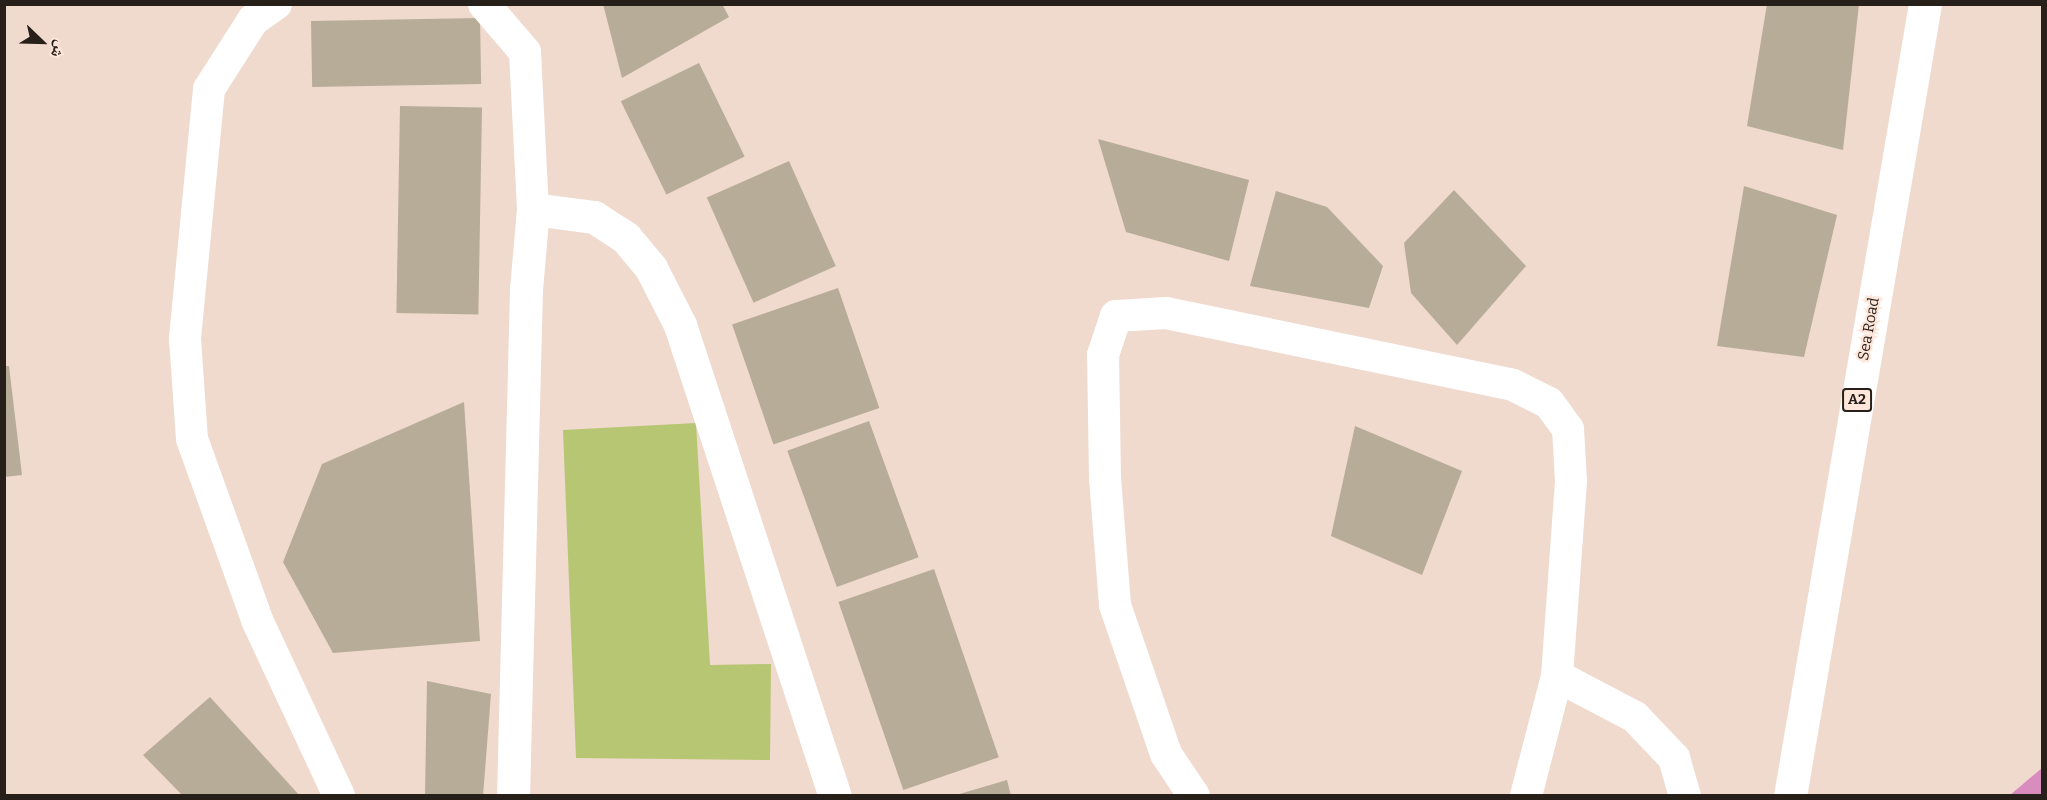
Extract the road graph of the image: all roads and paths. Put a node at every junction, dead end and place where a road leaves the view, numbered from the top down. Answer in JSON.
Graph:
{"nodes":[{"id":1,"x":276,"y":4,"type":"edge"},
{"id":2,"x":484,"y":4,"type":"edge"},
{"id":3,"x":1925,"y":4,"type":"edge"},
{"id":4,"x":533,"y":209,"type":"junction"},
{"id":5,"x":1557,"y":676,"type":"junction"},
{"id":6,"x":339,"y":795,"type":"edge"},
{"id":7,"x":513,"y":795,"type":"edge"},
{"id":8,"x":835,"y":795,"type":"edge"},
{"id":9,"x":1194,"y":795,"type":"edge"},
{"id":10,"x":1526,"y":795,"type":"edge"},
{"id":11,"x":1685,"y":795,"type":"edge"},
{"id":12,"x":1790,"y":795,"type":"edge"}],
"edges":[{"from":1,"to":6,"type":"street"},
{"from":2,"to":4,"type":"street"},
{"from":3,"to":12,"type":"street","name":"Sea Road","number":"A2"},
{"from":4,"to":7,"type":"street"},
{"from":4,"to":8,"type":"street"},
{"from":5,"to":9,"type":"street"},
{"from":5,"to":10,"type":"street"},
{"from":5,"to":11,"type":"street"}]}
